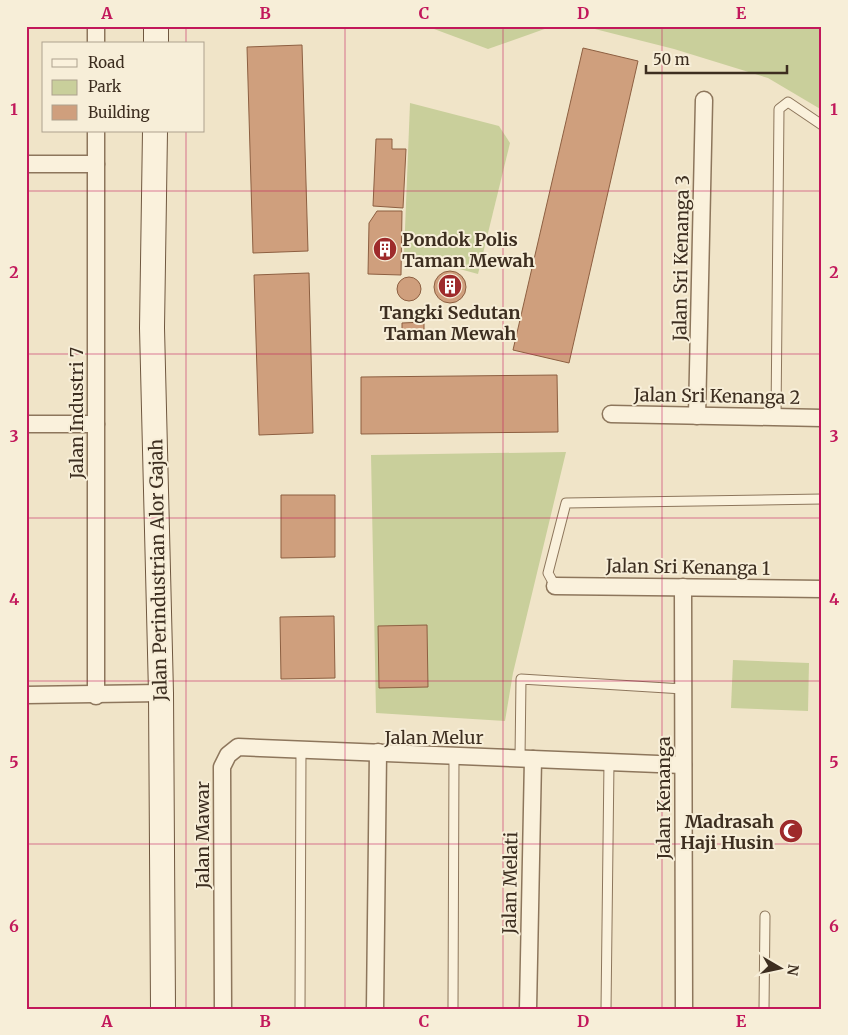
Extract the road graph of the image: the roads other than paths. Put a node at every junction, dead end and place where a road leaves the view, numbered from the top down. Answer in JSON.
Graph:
{"nodes":[{"id":1,"x":96,"y":26,"type":"edge"},
{"id":2,"x":156,"y":26,"type":"edge"},
{"id":3,"x":96,"y":42,"type":"edge"},
{"id":4,"x":156,"y":42,"type":"edge"},
{"id":5,"x":704,"y":100,"type":"dead end"},
{"id":6,"x":822,"y":125,"type":"edge"},
{"id":7,"x":96,"y":132,"type":"edge"},
{"id":8,"x":155,"y":132,"type":"edge"},
{"id":9,"x":26,"y":164,"type":"edge"},
{"id":10,"x":96,"y":164,"type":"junction"},
{"id":11,"x":611,"y":414,"type":"dead end"},
{"id":12,"x":697,"y":416,"type":"junction"},
{"id":13,"x":776,"y":417,"type":"junction"},
{"id":14,"x":822,"y":418,"type":"edge"},
{"id":15,"x":26,"y":424,"type":"edge"},
{"id":16,"x":96,"y":424,"type":"junction"},
{"id":17,"x":822,"y":499,"type":"edge"},
{"id":18,"x":555,"y":586,"type":"joint"},
{"id":19,"x":683,"y":587,"type":"junction"},
{"id":20,"x":822,"y":589,"type":"edge"},
{"id":21,"x":683,"y":689,"type":"junction"},
{"id":22,"x":161,"y":693,"type":"junction"},
{"id":23,"x":26,"y":695,"type":"edge"},
{"id":24,"x":96,"y":696,"type":"junction"},
{"id":25,"x":301,"y":749,"type":"junction"},
{"id":26,"x":378,"y":752,"type":"junction"},
{"id":27,"x":454,"y":756,"type":"junction"},
{"id":28,"x":527,"y":759,"type":"junction"},
{"id":29,"x":609,"y":762,"type":"junction"},
{"id":30,"x":683,"y":765,"type":"junction"},
{"id":31,"x":765,"y":916,"type":"dead end"},
{"id":32,"x":163,"y":1009,"type":"edge"},
{"id":33,"x":223,"y":1009,"type":"edge"},
{"id":34,"x":300,"y":1009,"type":"edge"},
{"id":35,"x":375,"y":1009,"type":"edge"},
{"id":36,"x":452,"y":1009,"type":"edge"},
{"id":37,"x":528,"y":1009,"type":"edge"},
{"id":38,"x":606,"y":1009,"type":"edge"},
{"id":39,"x":684,"y":1009,"type":"edge"},
{"id":40,"x":764,"y":1009,"type":"edge"}],
"edges":[{"from":1,"to":3,"type":"street"},
{"from":2,"to":4,"type":"street"},
{"from":5,"to":12,"type":"street","name":"Jalan Sri Kenanga 3"},
{"from":6,"to":13,"type":"lane"},
{"from":7,"to":10,"type":"street","name":"Jalan Industri 7"},
{"from":8,"to":22,"type":"street","name":"Jalan Perindustrian Alor Gajah"},
{"from":9,"to":10,"type":"street"},
{"from":10,"to":16,"type":"street","name":"Jalan Industri 7"},
{"from":11,"to":12,"type":"street","name":"Jalan Sri Kenanga 2"},
{"from":12,"to":13,"type":"street","name":"Jalan Sri Kenanga 2"},
{"from":13,"to":14,"type":"street","name":"Jalan Sri Kenanga 2"},
{"from":15,"to":16,"type":"street"},
{"from":16,"to":24,"type":"street","name":"Jalan Industri 7"},
{"from":17,"to":18,"type":"lane"},
{"from":18,"to":19,"type":"street","name":"Jalan Sri Kenanga 1"},
{"from":19,"to":20,"type":"street","name":"Jalan Sri Kenanga 1"},
{"from":19,"to":21,"type":"street","name":"Jalan Kenanga"},
{"from":21,"to":28,"type":"lane"},
{"from":21,"to":30,"type":"street","name":"Jalan Kenanga"},
{"from":22,"to":24,"type":"street"},
{"from":22,"to":32,"type":"street","name":"Jalan Perindustrian Alor Gajah"},
{"from":23,"to":24,"type":"street"},
{"from":25,"to":26,"type":"street","name":"Jalan Mawar"},
{"from":25,"to":33,"type":"street","name":"Jalan Mawar"},
{"from":25,"to":34,"type":"lane"},
{"from":26,"to":27,"type":"street","name":"Jalan Melur"},
{"from":26,"to":35,"type":"street","name":"Jalan Melur"},
{"from":27,"to":28,"type":"street","name":"Jalan Melur"},
{"from":27,"to":36,"type":"lane"},
{"from":28,"to":29,"type":"street","name":"Jalan Melur"},
{"from":28,"to":37,"type":"street","name":"Jalan Melati"},
{"from":29,"to":30,"type":"street","name":"Jalan Melur"},
{"from":29,"to":38,"type":"lane"},
{"from":30,"to":39,"type":"street","name":"Jalan Kenanga"},
{"from":31,"to":40,"type":"lane"}]}
